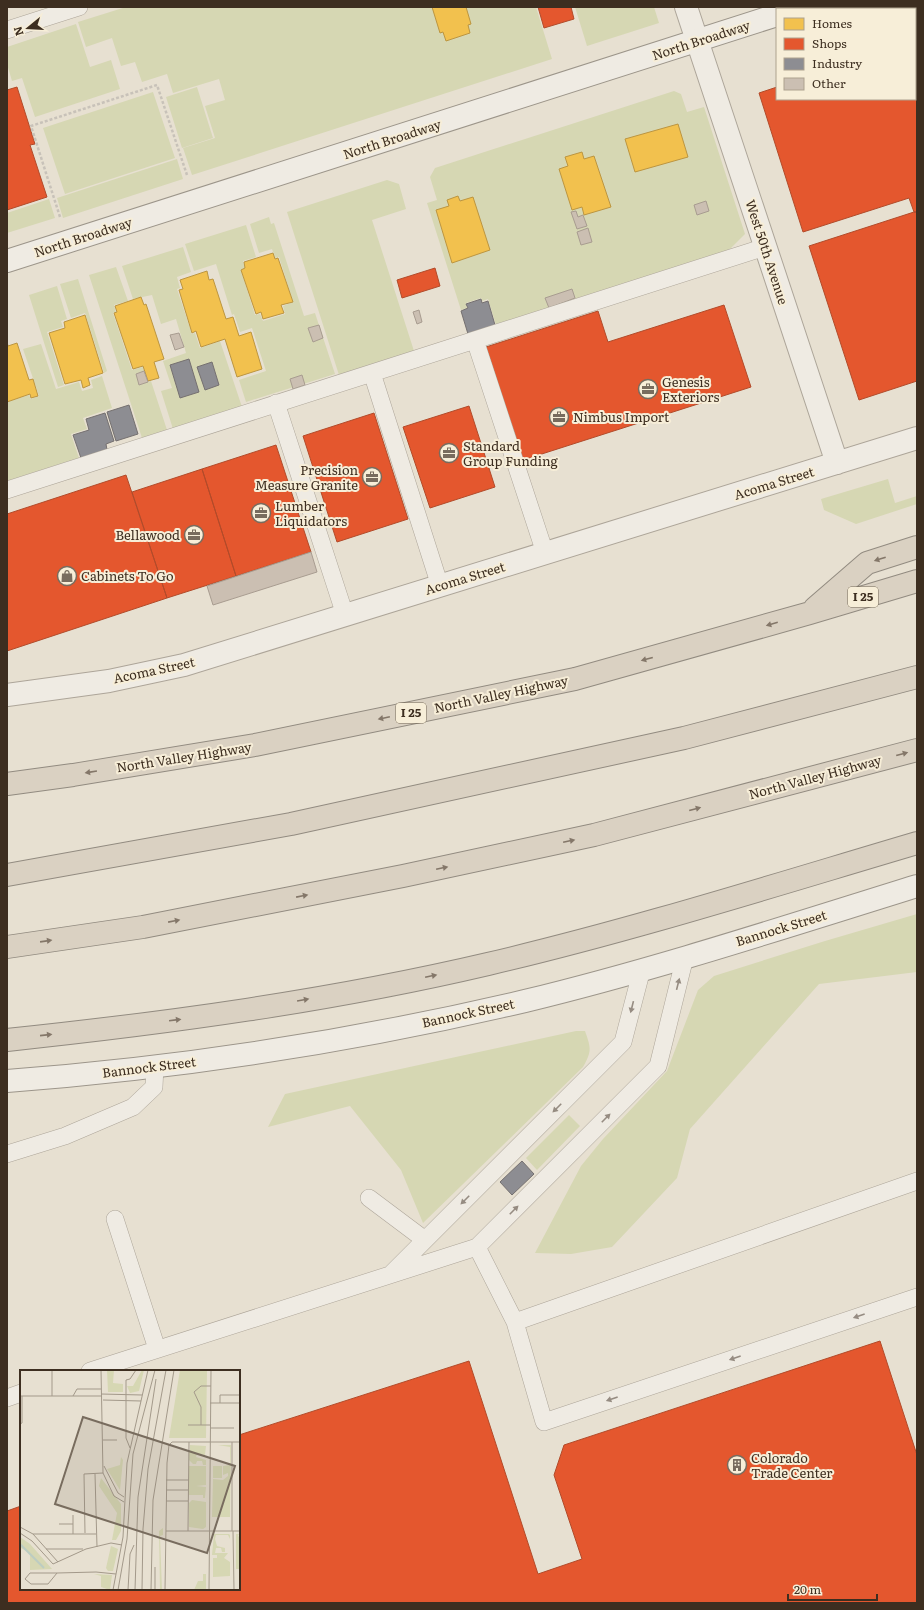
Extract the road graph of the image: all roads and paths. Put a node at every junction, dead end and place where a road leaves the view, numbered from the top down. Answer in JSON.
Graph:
{"nodes":[{"id":1,"x":79,"y":7,"type":"edge"},
{"id":2,"x":686,"y":7,"type":"edge"},
{"id":3,"x":776,"y":15,"type":"edge"},
{"id":4,"x":7,"y":30,"type":"edge"},
{"id":5,"x":696,"y":41,"type":"junction"},
{"id":6,"x":188,"y":180,"type":"dead end"},
{"id":7,"x":61,"y":220,"type":"dead end"},
{"id":8,"x":765,"y":247,"type":"junction"},
{"id":9,"x":7,"y":261,"type":"edge"},
{"id":10,"x":475,"y":340,"type":"junction"},
{"id":11,"x":372,"y":373,"type":"junction"},
{"id":12,"x":276,"y":403,"type":"junction"},
{"id":13,"x":917,"y":438,"type":"edge"},
{"id":14,"x":837,"y":464,"type":"junction"},
{"id":15,"x":7,"y":490,"type":"edge"},
{"id":16,"x":917,"y":547,"type":"edge"},
{"id":17,"x":546,"y":553,"type":"junction"},
{"id":18,"x":917,"y":581,"type":"edge"},
{"id":19,"x":440,"y":586,"type":"junction"},
{"id":20,"x":810,"y":613,"type":"junction"},
{"id":21,"x":345,"y":615,"type":"junction"},
{"id":22,"x":917,"y":677,"type":"edge"},
{"id":23,"x":7,"y":695,"type":"edge"},
{"id":24,"x":917,"y":750,"type":"edge"},
{"id":25,"x":7,"y":784,"type":"edge"},
{"id":26,"x":917,"y":842,"type":"edge"},
{"id":27,"x":7,"y":875,"type":"edge"},
{"id":28,"x":917,"y":886,"type":"edge"},
{"id":29,"x":7,"y":946,"type":"edge"},
{"id":30,"x":685,"y":957,"type":"junction"},
{"id":31,"x":642,"y":969,"type":"junction"},
{"id":32,"x":7,"y":1040,"type":"edge"},
{"id":33,"x":155,"y":1066,"type":"junction"},
{"id":34,"x":7,"y":1081,"type":"edge"},
{"id":35,"x":7,"y":1154,"type":"edge"},
{"id":36,"x":917,"y":1181,"type":"edge"},
{"id":37,"x":369,"y":1198,"type":"dead end"},
{"id":38,"x":115,"y":1219,"type":"dead end"},
{"id":39,"x":425,"y":1240,"type":"junction"},
{"id":40,"x":477,"y":1247,"type":"junction"},
{"id":41,"x":391,"y":1275,"type":"junction"},
{"id":42,"x":917,"y":1297,"type":"edge"},
{"id":43,"x":515,"y":1322,"type":"junction"},
{"id":44,"x":157,"y":1349,"type":"junction"},
{"id":45,"x":93,"y":1370,"type":"edge"},
{"id":46,"x":20,"y":1393,"type":"edge"},
{"id":47,"x":7,"y":1398,"type":"edge"}],
"edges":[{"from":1,"to":4,"type":"lane"},
{"from":2,"to":5,"type":"street","name":"West 50th Avenue"},
{"from":3,"to":5,"type":"street","name":"North Broadway"},
{"from":5,"to":8,"type":"street","name":"West 50th Avenue"},
{"from":5,"to":9,"type":"street","name":"North Broadway"},
{"from":6,"to":7,"type":"path"},
{"from":8,"to":10,"type":"lane"},
{"from":8,"to":14,"type":"street","name":"West 50th Avenue"},
{"from":10,"to":11,"type":"lane"},
{"from":10,"to":17,"type":"lane"},
{"from":11,"to":12,"type":"lane"},
{"from":11,"to":19,"type":"lane"},
{"from":12,"to":15,"type":"lane"},
{"from":12,"to":21,"type":"lane"},
{"from":13,"to":14,"type":"street","name":"Acoma Street"},
{"from":14,"to":17,"type":"street","name":"Acoma Street"},
{"from":16,"to":20,"type":"highway","one_way":true},
{"from":17,"to":19,"type":"street","name":"Acoma Street"},
{"from":18,"to":20,"type":"highway","name":"North Valley Highway","number":"I 25"},
{"from":19,"to":21,"type":"street","name":"Acoma Street"},
{"from":20,"to":25,"type":"highway","name":"North Valley Highway","number":"I 25","one_way":true},
{"from":21,"to":23,"type":"street","name":"Acoma Street"},
{"from":22,"to":27,"type":"highway"},
{"from":29,"to":24,"type":"highway","name":"North Valley Highway","one_way":true},
{"from":32,"to":26,"type":"highway","one_way":true},
{"from":28,"to":30,"type":"street","name":"Bannock Street"},
{"from":30,"to":31,"type":"street","name":"Bannock Street"},
{"from":40,"to":30,"type":"lane","one_way":true},
{"from":31,"to":33,"type":"street","name":"Bannock Street"},
{"from":31,"to":39,"type":"lane","one_way":true},
{"from":33,"to":34,"type":"street","name":"Bannock Street"},
{"from":33,"to":35,"type":"lane"},
{"from":36,"to":43,"type":"lane"},
{"from":37,"to":39,"type":"lane"},
{"from":38,"to":44,"type":"lane"},
{"from":39,"to":41,"type":"lane"},
{"from":40,"to":41,"type":"lane"},
{"from":40,"to":43,"type":"lane"},
{"from":41,"to":44,"type":"lane"},
{"from":42,"to":43,"type":"lane","one_way":true},
{"from":44,"to":45,"type":"lane"},
{"from":46,"to":47,"type":"lane"}]}
